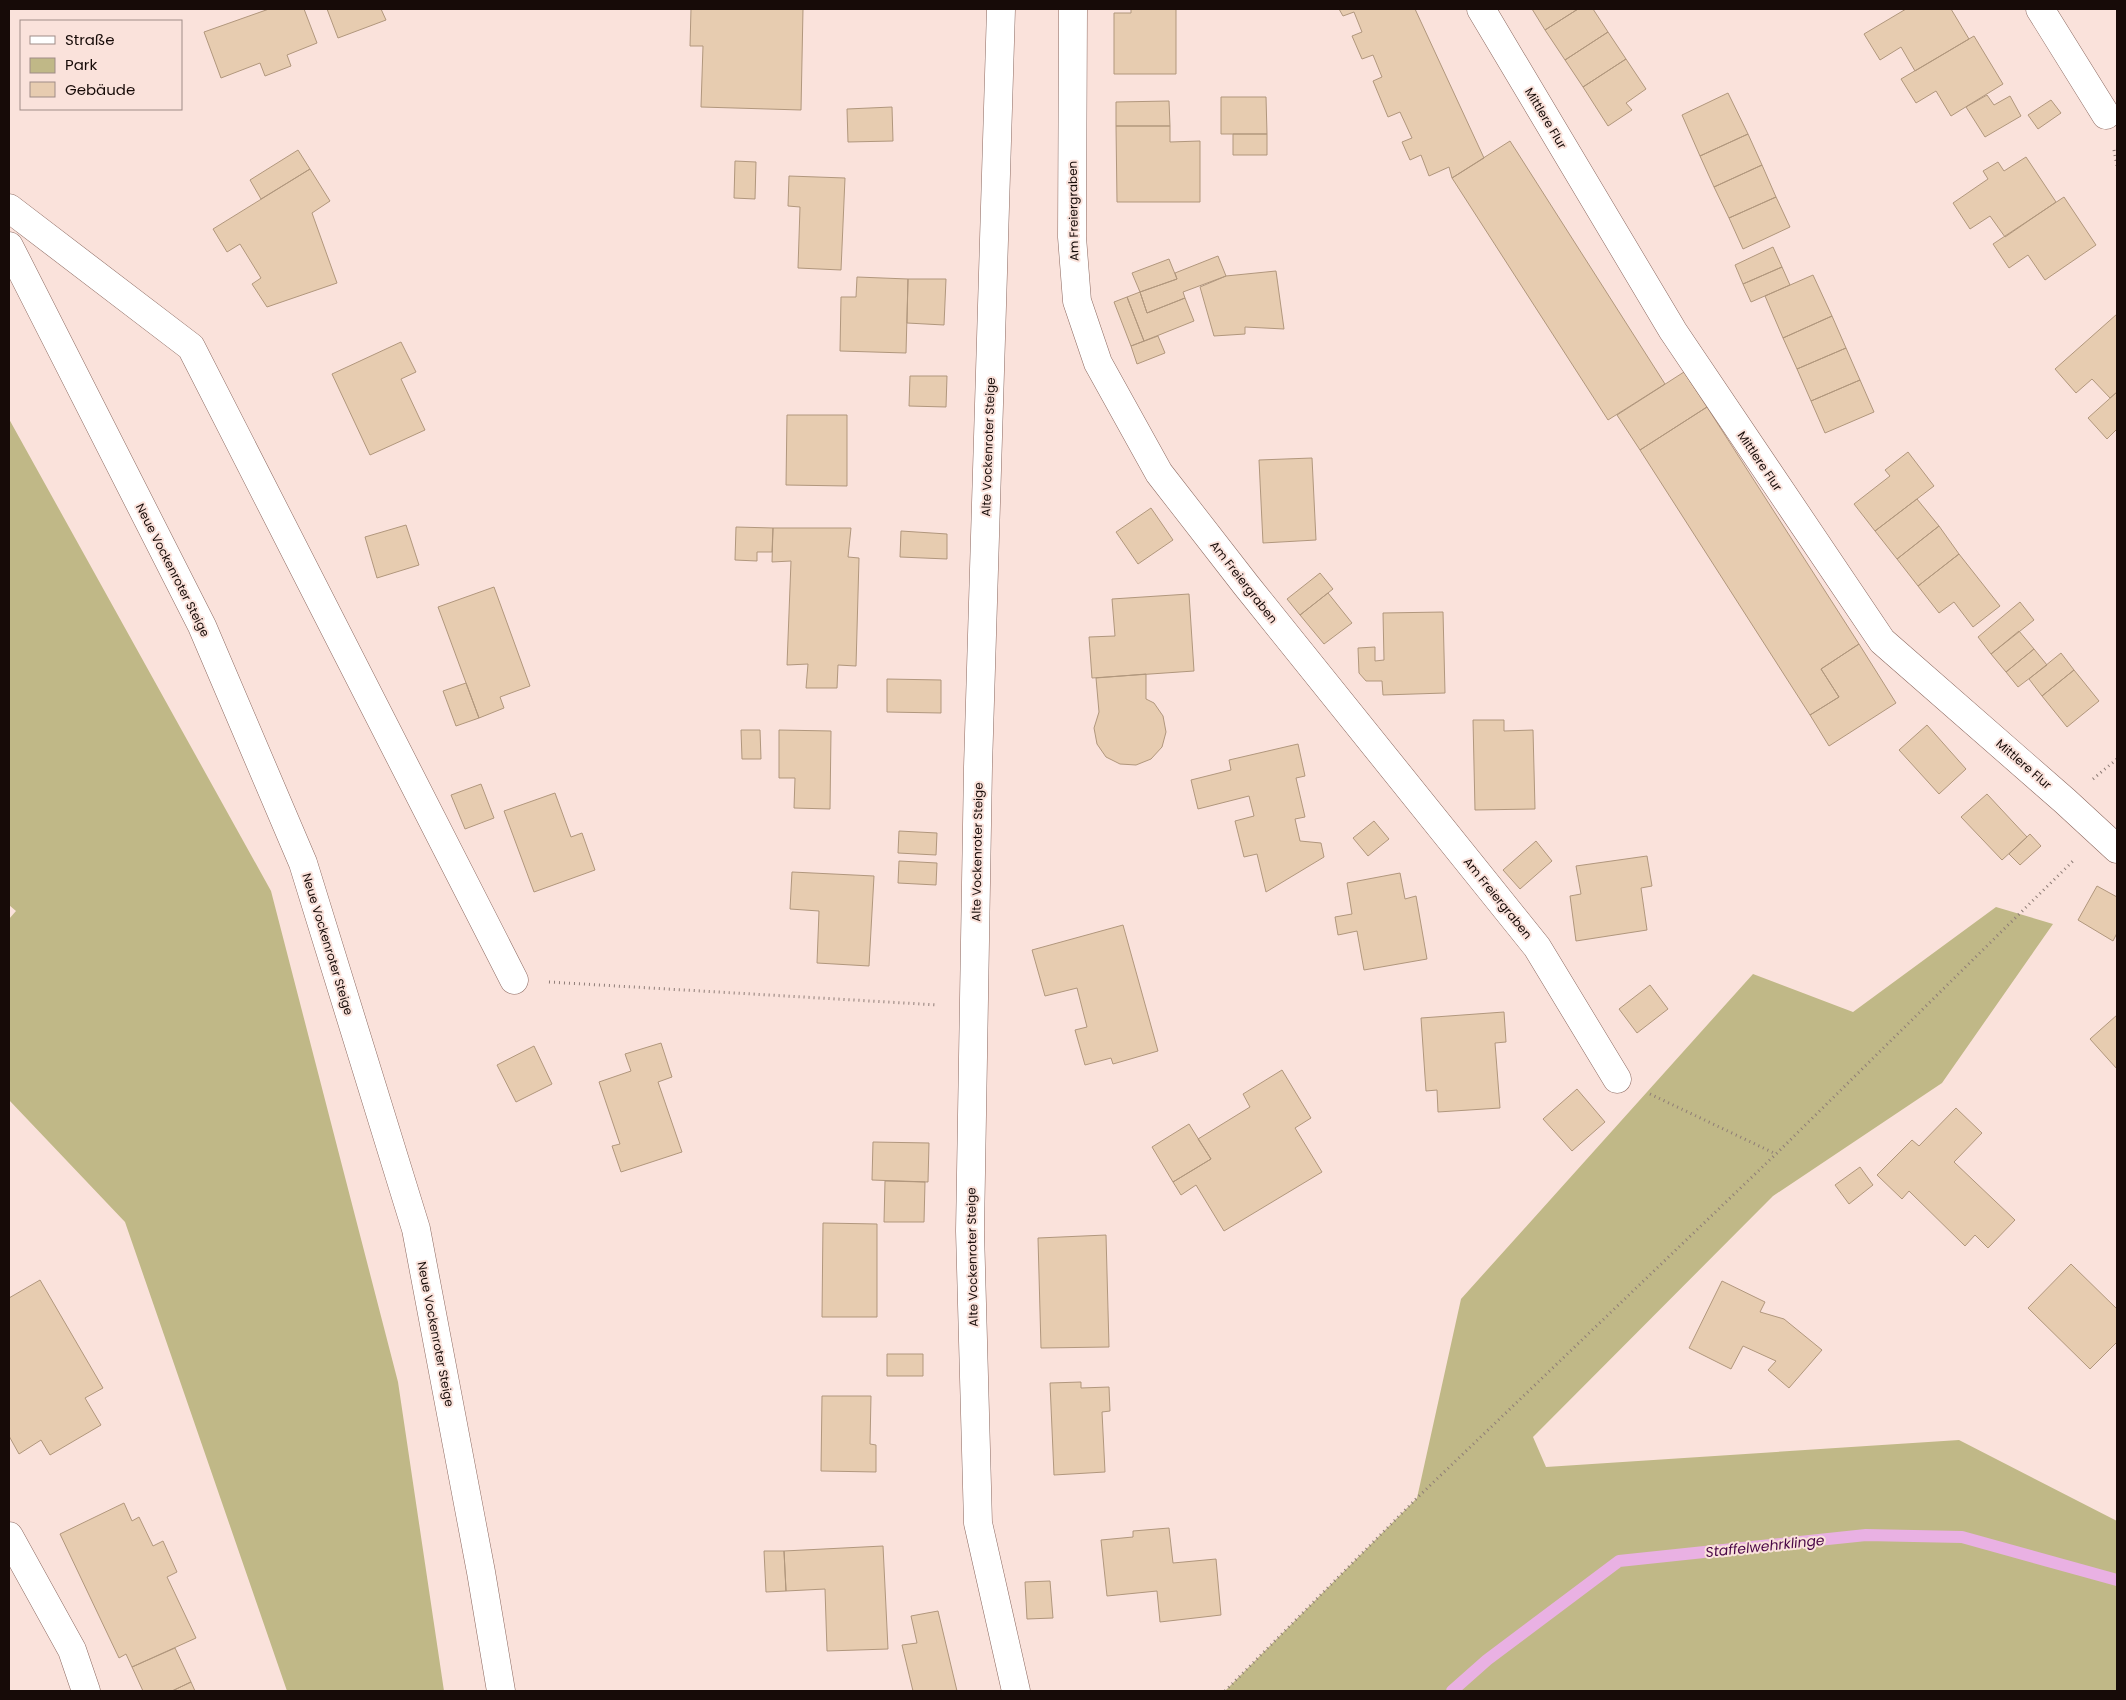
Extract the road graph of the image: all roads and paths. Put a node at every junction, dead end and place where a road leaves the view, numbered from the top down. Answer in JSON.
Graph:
{"nodes":[{"id":1,"x":1001,"y":9,"type":"edge"},
{"id":2,"x":1073,"y":9,"type":"edge"},
{"id":3,"x":1481,"y":9,"type":"edge"},
{"id":4,"x":2040,"y":9,"type":"edge"},
{"id":5,"x":2106,"y":115,"type":"dead end"},
{"id":6,"x":9,"y":208,"type":"edge"},
{"id":7,"x":9,"y":246,"type":"edge"},
{"id":8,"x":2109,"y":842,"type":"edge"},
{"id":9,"x":514,"y":980,"type":"joint"},
{"id":10,"x":974,"y":1006,"type":"junction"},
{"id":11,"x":1617,"y":1079,"type":"joint"},
{"id":12,"x":1776,"y":1154,"type":"junction"},
{"id":13,"x":9,"y":1536,"type":"edge"},
{"id":14,"x":86,"y":1691,"type":"edge"},
{"id":15,"x":501,"y":1691,"type":"edge"},
{"id":16,"x":1016,"y":1691,"type":"edge"},
{"id":17,"x":1225,"y":1691,"type":"edge"}],
"edges":[{"from":1,"to":10,"type":"street","name":"Alte Vockenroter Steige"},
{"from":2,"to":11,"type":"street","name":"Am Freiergraben"},
{"from":3,"to":8,"type":"street","name":"Mittlere Flur"},
{"from":4,"to":5,"type":"street"},
{"from":6,"to":9,"type":"street"},
{"from":7,"to":15,"type":"street","name":"Neue Vockenroter Steige"},
{"from":8,"to":12,"type":"path"},
{"from":9,"to":10,"type":"path"},
{"from":10,"to":16,"type":"street","name":"Alte Vockenroter Steige"},
{"from":11,"to":12,"type":"path"},
{"from":12,"to":17,"type":"path"},
{"from":13,"to":14,"type":"street"}]}
